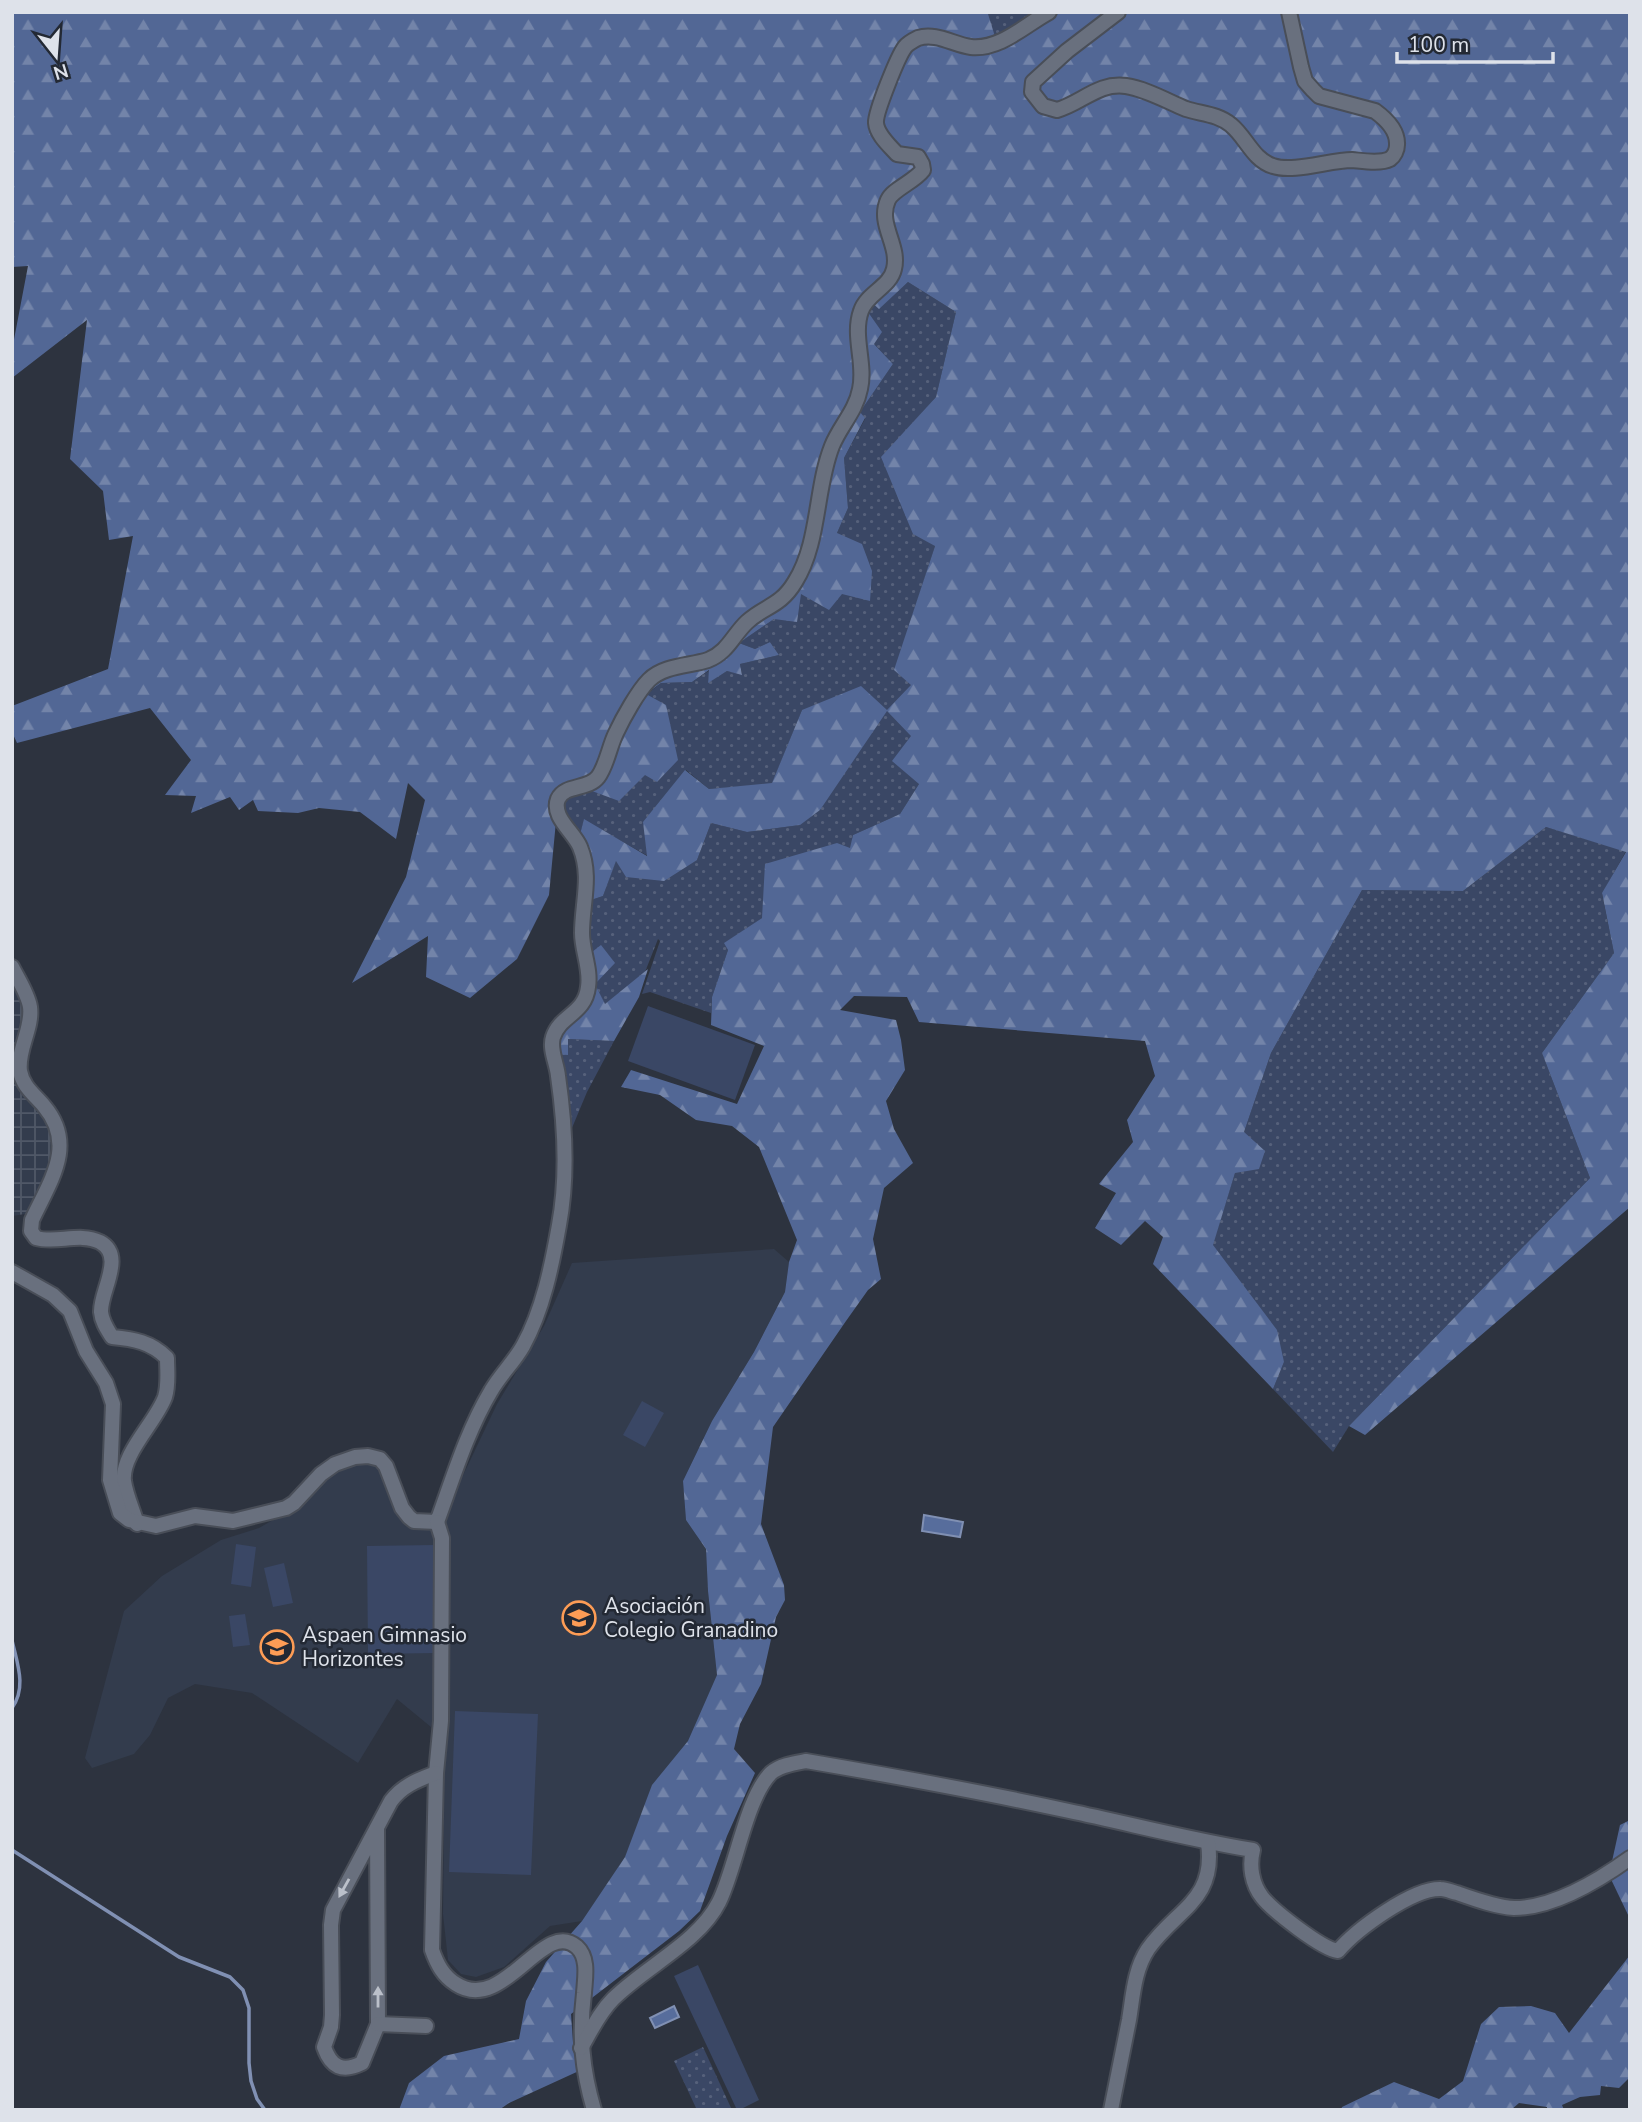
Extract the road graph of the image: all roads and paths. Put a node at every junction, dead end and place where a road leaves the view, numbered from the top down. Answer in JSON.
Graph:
{"nodes":[{"id":1,"x":1049,"y":12,"type":"edge"},
{"id":2,"x":1118,"y":12,"type":"edge"},
{"id":3,"x":1289,"y":12,"type":"edge"},
{"id":4,"x":12,"y":968,"type":"edge"},
{"id":5,"x":12,"y":1272,"type":"edge"},
{"id":6,"x":437,"y":1522,"type":"junction"},
{"id":7,"x":138,"y":1524,"type":"junction"},
{"id":8,"x":436,"y":1773,"type":"junction"},
{"id":9,"x":377,"y":1828,"type":"junction"},
{"id":10,"x":1208,"y":1843,"type":"junction"},
{"id":11,"x":1630,"y":1858,"type":"edge"},
{"id":12,"x":378,"y":2024,"type":"junction"},
{"id":13,"x":426,"y":2026,"type":"dead end"},
{"id":14,"x":581,"y":2048,"type":"junction"},
{"id":15,"x":594,"y":2110,"type":"edge"},
{"id":16,"x":1111,"y":2110,"type":"edge"}],
"edges":[{"from":1,"to":6,"type":"street"},
{"from":2,"to":3,"type":"street"},
{"from":4,"to":7,"type":"street"},
{"from":5,"to":7,"type":"street"},
{"from":6,"to":7,"type":"street"},
{"from":6,"to":8,"type":"street"},
{"from":8,"to":9,"type":"street"},
{"from":8,"to":14,"type":"street"},
{"from":12,"to":9,"type":"street","one_way":true},
{"from":9,"to":12,"type":"street","one_way":true},
{"from":10,"to":11,"type":"street"},
{"from":10,"to":14,"type":"street"},
{"from":10,"to":16,"type":"street"},
{"from":12,"to":13,"type":"street"},
{"from":14,"to":15,"type":"street"}]}
